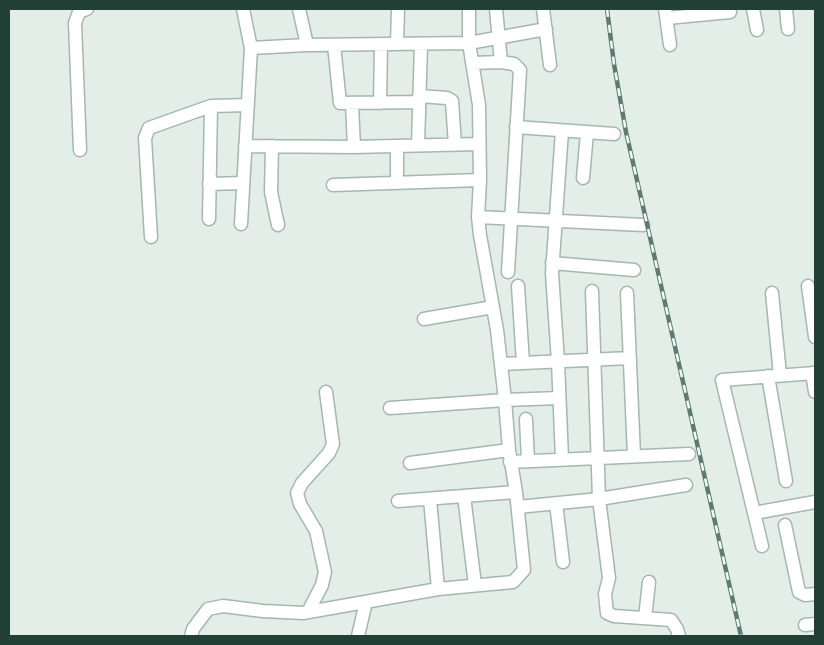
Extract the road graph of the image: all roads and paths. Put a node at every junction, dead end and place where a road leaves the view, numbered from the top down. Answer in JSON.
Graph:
{"nodes":[{"id":1,"x":81,"y":9,"type":"edge"},
{"id":2,"x":243,"y":9,"type":"edge"},
{"id":3,"x":299,"y":9,"type":"edge"},
{"id":4,"x":398,"y":9,"type":"edge"},
{"id":5,"x":469,"y":9,"type":"edge"},
{"id":6,"x":496,"y":9,"type":"edge"},
{"id":7,"x":544,"y":9,"type":"edge"},
{"id":8,"x":753,"y":9,"type":"edge"},
{"id":9,"x":786,"y":9,"type":"edge"},
{"id":10,"x":730,"y":12,"type":"dead end"},
{"id":11,"x":666,"y":14,"type":"edge"},
{"id":12,"x":546,"y":29,"type":"junction"},
{"id":13,"x":788,"y":29,"type":"dead end"},
{"id":14,"x":757,"y":30,"type":"dead end"},
{"id":15,"x":499,"y":37,"type":"junction"},
{"id":16,"x":469,"y":43,"type":"junction"},
{"id":17,"x":397,"y":44,"type":"junction"},
{"id":18,"x":422,"y":44,"type":"junction"},
{"id":19,"x":307,"y":45,"type":"junction"},
{"id":20,"x":334,"y":45,"type":"junction"},
{"id":21,"x":380,"y":45,"type":"junction"},
{"id":22,"x":670,"y":45,"type":"dead end"},
{"id":23,"x":251,"y":48,"type":"junction"},
{"id":24,"x":501,"y":62,"type":"junction"},
{"id":25,"x":472,"y":63,"type":"junction"},
{"id":26,"x":550,"y":65,"type":"dead end"},
{"id":27,"x":419,"y":99,"type":"junction"},
{"id":28,"x":380,"y":103,"type":"junction"},
{"id":29,"x":352,"y":104,"type":"junction"},
{"id":30,"x":248,"y":105,"type":"junction"},
{"id":31,"x":211,"y":106,"type":"junction"},
{"id":32,"x":516,"y":127,"type":"junction"},
{"id":33,"x":562,"y":131,"type":"junction"},
{"id":34,"x":587,"y":132,"type":"junction"},
{"id":35,"x":614,"y":134,"type":"dead end"},
{"id":36,"x":455,"y":144,"type":"junction"},
{"id":37,"x":479,"y":144,"type":"junction"},
{"id":38,"x":245,"y":146,"type":"junction"},
{"id":39,"x":272,"y":146,"type":"junction"},
{"id":40,"x":354,"y":146,"type":"junction"},
{"id":41,"x":397,"y":146,"type":"junction"},
{"id":42,"x":418,"y":146,"type":"junction"},
{"id":43,"x":80,"y":150,"type":"dead end"},
{"id":44,"x":583,"y":178,"type":"dead end"},
{"id":45,"x":480,"y":180,"type":"junction"},
{"id":46,"x":397,"y":183,"type":"junction"},
{"id":47,"x":209,"y":184,"type":"junction"},
{"id":48,"x":243,"y":184,"type":"junction"},
{"id":49,"x":332,"y":185,"type":"dead end"},
{"id":50,"x":478,"y":217,"type":"junction"},
{"id":51,"x":209,"y":219,"type":"dead end"},
{"id":52,"x":511,"y":219,"type":"junction"},
{"id":53,"x":556,"y":221,"type":"junction"},
{"id":54,"x":241,"y":224,"type":"dead end"},
{"id":55,"x":278,"y":225,"type":"dead end"},
{"id":56,"x":642,"y":225,"type":"dead end"},
{"id":57,"x":151,"y":237,"type":"dead end"},
{"id":58,"x":552,"y":263,"type":"junction"},
{"id":59,"x":634,"y":270,"type":"dead end"},
{"id":60,"x":508,"y":272,"type":"dead end"},
{"id":61,"x":518,"y":286,"type":"dead end"},
{"id":62,"x":808,"y":286,"type":"dead end"},
{"id":63,"x":592,"y":291,"type":"dead end"},
{"id":64,"x":772,"y":293,"type":"dead end"},
{"id":65,"x":627,"y":294,"type":"dead end"},
{"id":66,"x":493,"y":307,"type":"junction"},
{"id":67,"x":424,"y":319,"type":"dead end"},
{"id":68,"x":815,"y":336,"type":"edge"},
{"id":69,"x":630,"y":358,"type":"junction"},
{"id":70,"x":594,"y":360,"type":"junction"},
{"id":71,"x":558,"y":362,"type":"junction"},
{"id":72,"x":524,"y":363,"type":"junction"},
{"id":73,"x":501,"y":364,"type":"junction"},
{"id":74,"x":813,"y":373,"type":"edge"},
{"id":75,"x":774,"y":376,"type":"junction"},
{"id":76,"x":326,"y":392,"type":"dead end"},
{"id":77,"x":815,"y":392,"type":"edge"},
{"id":78,"x":559,"y":398,"type":"junction"},
{"id":79,"x":505,"y":400,"type":"junction"},
{"id":80,"x":390,"y":408,"type":"dead end"},
{"id":81,"x":526,"y":419,"type":"dead end"},
{"id":82,"x":689,"y":454,"type":"dead end"},
{"id":83,"x":509,"y":456,"type":"junction"},
{"id":84,"x":634,"y":456,"type":"junction"},
{"id":85,"x":598,"y":458,"type":"junction"},
{"id":86,"x":562,"y":459,"type":"junction"},
{"id":87,"x":528,"y":461,"type":"junction"},
{"id":88,"x":410,"y":463,"type":"dead end"},
{"id":89,"x":786,"y":481,"type":"dead end"},
{"id":90,"x":686,"y":485,"type":"dead end"},
{"id":91,"x":516,"y":492,"type":"junction"},
{"id":92,"x":464,"y":496,"type":"junction"},
{"id":93,"x":430,"y":499,"type":"junction"},
{"id":94,"x":599,"y":499,"type":"junction"},
{"id":95,"x":398,"y":501,"type":"dead end"},
{"id":96,"x":815,"y":502,"type":"edge"},
{"id":97,"x":556,"y":503,"type":"junction"},
{"id":98,"x":518,"y":507,"type":"junction"},
{"id":99,"x":754,"y":513,"type":"junction"},
{"id":100,"x":785,"y":525,"type":"dead end"},
{"id":101,"x":762,"y":546,"type":"dead end"},
{"id":102,"x":563,"y":562,"type":"dead end"},
{"id":103,"x":649,"y":582,"type":"dead end"},
{"id":104,"x":475,"y":585,"type":"junction"},
{"id":105,"x":438,"y":589,"type":"junction"},
{"id":106,"x":815,"y":594,"type":"edge"},
{"id":107,"x":366,"y":602,"type":"junction"},
{"id":108,"x":308,"y":612,"type":"junction"},
{"id":109,"x":646,"y":618,"type":"junction"},
{"id":110,"x":191,"y":636,"type":"edge"},
{"id":111,"x":358,"y":636,"type":"edge"},
{"id":112,"x":679,"y":636,"type":"edge"}],
"edges":[{"from":1,"to":43,"type":"street"},
{"from":2,"to":23,"type":"street"},
{"from":3,"to":19,"type":"street"},
{"from":4,"to":17,"type":"street"},
{"from":5,"to":16,"type":"street"},
{"from":6,"to":15,"type":"street"},
{"from":7,"to":12,"type":"street"},
{"from":8,"to":14,"type":"street"},
{"from":9,"to":13,"type":"street"},
{"from":10,"to":11,"type":"street"},
{"from":11,"to":22,"type":"street"},
{"from":12,"to":15,"type":"street"},
{"from":12,"to":26,"type":"street"},
{"from":15,"to":16,"type":"street"},
{"from":15,"to":24,"type":"street"},
{"from":16,"to":18,"type":"street"},
{"from":16,"to":25,"type":"street"},
{"from":17,"to":18,"type":"street"},
{"from":17,"to":21,"type":"street"},
{"from":18,"to":27,"type":"street"},
{"from":19,"to":20,"type":"street"},
{"from":19,"to":23,"type":"street"},
{"from":20,"to":21,"type":"street"},
{"from":20,"to":29,"type":"street"},
{"from":21,"to":28,"type":"street"},
{"from":23,"to":30,"type":"street"},
{"from":24,"to":25,"type":"street"},
{"from":24,"to":32,"type":"street"},
{"from":25,"to":37,"type":"street"},
{"from":27,"to":28,"type":"street"},
{"from":27,"to":36,"type":"street"},
{"from":27,"to":42,"type":"street"},
{"from":28,"to":29,"type":"street"},
{"from":29,"to":40,"type":"street"},
{"from":30,"to":31,"type":"street"},
{"from":30,"to":38,"type":"street"},
{"from":31,"to":47,"type":"street"},
{"from":31,"to":57,"type":"street"},
{"from":32,"to":33,"type":"street"},
{"from":32,"to":52,"type":"street"},
{"from":33,"to":34,"type":"street"},
{"from":33,"to":53,"type":"street"},
{"from":34,"to":35,"type":"street"},
{"from":34,"to":44,"type":"street"},
{"from":36,"to":37,"type":"street"},
{"from":36,"to":42,"type":"street"},
{"from":37,"to":45,"type":"street"},
{"from":38,"to":39,"type":"street"},
{"from":38,"to":48,"type":"street"},
{"from":39,"to":40,"type":"street"},
{"from":39,"to":55,"type":"street"},
{"from":40,"to":41,"type":"street"},
{"from":41,"to":42,"type":"street"},
{"from":41,"to":46,"type":"street"},
{"from":45,"to":46,"type":"street"},
{"from":45,"to":50,"type":"street"},
{"from":46,"to":49,"type":"street"},
{"from":47,"to":48,"type":"street"},
{"from":47,"to":51,"type":"street"},
{"from":48,"to":54,"type":"street"},
{"from":50,"to":52,"type":"street"},
{"from":50,"to":66,"type":"street"},
{"from":52,"to":53,"type":"street"},
{"from":52,"to":60,"type":"street"},
{"from":53,"to":56,"type":"street"},
{"from":53,"to":58,"type":"street"},
{"from":58,"to":59,"type":"street"},
{"from":58,"to":71,"type":"street"},
{"from":61,"to":72,"type":"street"},
{"from":62,"to":68,"type":"street"},
{"from":63,"to":70,"type":"street"},
{"from":64,"to":75,"type":"street"},
{"from":65,"to":69,"type":"street"},
{"from":66,"to":67,"type":"street"},
{"from":66,"to":73,"type":"street"},
{"from":69,"to":70,"type":"street"},
{"from":69,"to":84,"type":"street"},
{"from":70,"to":71,"type":"street"},
{"from":70,"to":85,"type":"street"},
{"from":71,"to":72,"type":"street"},
{"from":71,"to":78,"type":"street"},
{"from":72,"to":73,"type":"street"},
{"from":73,"to":79,"type":"street"},
{"from":74,"to":75,"type":"street"},
{"from":74,"to":77,"type":"street"},
{"from":75,"to":89,"type":"street"},
{"from":75,"to":99,"type":"street"},
{"from":76,"to":108,"type":"street"},
{"from":78,"to":79,"type":"street"},
{"from":78,"to":86,"type":"street"},
{"from":79,"to":80,"type":"street"},
{"from":79,"to":83,"type":"street"},
{"from":81,"to":87,"type":"street"},
{"from":82,"to":84,"type":"street"},
{"from":83,"to":87,"type":"street"},
{"from":83,"to":88,"type":"street"},
{"from":83,"to":91,"type":"street"},
{"from":84,"to":85,"type":"street"},
{"from":85,"to":86,"type":"street"},
{"from":85,"to":94,"type":"street"},
{"from":86,"to":87,"type":"street"},
{"from":90,"to":94,"type":"street"},
{"from":91,"to":92,"type":"street"},
{"from":91,"to":98,"type":"street"},
{"from":92,"to":93,"type":"street"},
{"from":92,"to":104,"type":"street"},
{"from":93,"to":95,"type":"street"},
{"from":93,"to":105,"type":"street"},
{"from":94,"to":97,"type":"street"},
{"from":94,"to":109,"type":"street"},
{"from":96,"to":99,"type":"street"},
{"from":97,"to":98,"type":"street"},
{"from":97,"to":102,"type":"street"},
{"from":98,"to":104,"type":"street"},
{"from":99,"to":101,"type":"street"},
{"from":100,"to":106,"type":"street"},
{"from":103,"to":109,"type":"street"},
{"from":104,"to":105,"type":"street"},
{"from":105,"to":107,"type":"street"},
{"from":107,"to":108,"type":"street"},
{"from":107,"to":111,"type":"street"},
{"from":108,"to":110,"type":"street"},
{"from":109,"to":112,"type":"street"}]}
